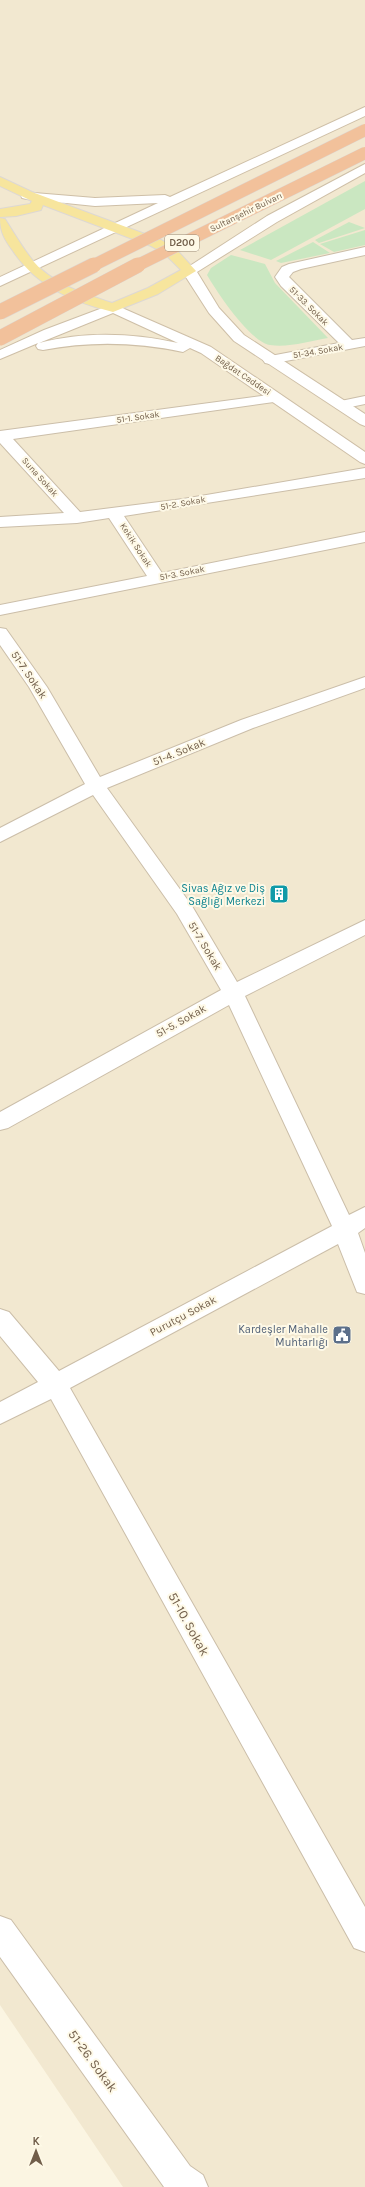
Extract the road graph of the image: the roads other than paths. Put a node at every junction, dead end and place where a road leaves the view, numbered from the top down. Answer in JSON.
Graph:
{"nodes":[{"id":1,"x":365,"y":112,"type":"edge"},
{"id":2,"x":365,"y":130,"type":"edge"},
{"id":3,"x":365,"y":153,"type":"edge"},
{"id":4,"x":365,"y":168,"type":"edge"},
{"id":5,"x":0,"y":181,"type":"edge"},
{"id":6,"x":27,"y":194,"type":"junction"},
{"id":7,"x":182,"y":197,"type":"junction"},
{"id":8,"x":40,"y":199,"type":"junction"},
{"id":9,"x":0,"y":213,"type":"edge"},
{"id":10,"x":0,"y":222,"type":"edge"},
{"id":11,"x":116,"y":227,"type":"junction"},
{"id":12,"x":365,"y":251,"type":"edge"},
{"id":13,"x":31,"y":266,"type":"junction"},
{"id":14,"x":189,"y":271,"type":"junction"},
{"id":15,"x":0,"y":282,"type":"edge"},
{"id":16,"x":113,"y":308,"type":"junction"},
{"id":17,"x":0,"y":312,"type":"edge"},
{"id":18,"x":0,"y":338,"type":"edge"},
{"id":19,"x":365,"y":342,"type":"edge"},
{"id":20,"x":349,"y":345,"type":"junction"},
{"id":21,"x":212,"y":354,"type":"junction"},
{"id":22,"x":1,"y":355,"type":"edge"},
{"id":23,"x":270,"y":360,"type":"junction"},
{"id":24,"x":276,"y":398,"type":"junction"},
{"id":25,"x":365,"y":400,"type":"edge"},
{"id":26,"x":341,"y":405,"type":"junction"},
{"id":27,"x":365,"y":421,"type":"edge"},
{"id":28,"x":1,"y":436,"type":"edge"},
{"id":29,"x":365,"y":459,"type":"edge"},
{"id":30,"x":365,"y":473,"type":"edge"},
{"id":31,"x":114,"y":513,"type":"junction"},
{"id":32,"x":77,"y":518,"type":"junction"},
{"id":33,"x":0,"y":522,"type":"edge"},
{"id":34,"x":365,"y":537,"type":"edge"},
{"id":35,"x":157,"y":578,"type":"junction"},
{"id":36,"x":0,"y":610,"type":"edge"},
{"id":37,"x":0,"y":633,"type":"edge"},
{"id":38,"x":365,"y":682,"type":"edge"},
{"id":39,"x":96,"y":786,"type":"junction"},
{"id":40,"x":0,"y":836,"type":"edge"},
{"id":41,"x":365,"y":927,"type":"edge"},
{"id":42,"x":233,"y":993,"type":"junction"},
{"id":43,"x":0,"y":1122,"type":"edge"},
{"id":44,"x":365,"y":1216,"type":"edge"},
{"id":45,"x":345,"y":1230,"type":"junction"},
{"id":46,"x":365,"y":1285,"type":"edge"},
{"id":47,"x":0,"y":1319,"type":"edge"},
{"id":48,"x":55,"y":1384,"type":"junction"},
{"id":49,"x":0,"y":1414,"type":"edge"},
{"id":50,"x":0,"y":1931,"type":"edge"},
{"id":51,"x":365,"y":1937,"type":"edge"},
{"id":52,"x":191,"y":2187,"type":"edge"}],
"edges":[{"from":1,"to":7,"type":"street"},
{"from":2,"to":17,"type":"highway","name":"Sultanşehir Bulvarı","number":"D200","bridge":true},
{"from":3,"to":18,"type":"highway","name":"Sultanşehir Bulvarı","number":"D200","bridge":true},
{"from":4,"to":14,"type":"street"},
{"from":5,"to":6,"type":"main road"},
{"from":6,"to":7,"type":"street"},
{"from":6,"to":8,"type":"main road"},
{"from":7,"to":11,"type":"street"},
{"from":8,"to":9,"type":"main road"},
{"from":8,"to":11,"type":"main road"},
{"from":10,"to":13,"type":"main road"},
{"from":11,"to":13,"type":"street"},
{"from":11,"to":14,"type":"main road"},
{"from":12,"to":20,"type":"street","name":"51-33. Sokak"},
{"from":13,"to":15,"type":"street"},
{"from":13,"to":16,"type":"main road"},
{"from":14,"to":16,"type":"main road"},
{"from":14,"to":23,"type":"street"},
{"from":16,"to":21,"type":"street","name":"Bağdat Caddesi"},
{"from":16,"to":22,"type":"street"},
{"from":19,"to":20,"type":"street","name":"51-34. Sokak"},
{"from":20,"to":23,"type":"street","name":"51-34. Sokak"},
{"from":21,"to":22,"type":"street"},
{"from":21,"to":24,"type":"street","name":"Bağdat Caddesi"},
{"from":23,"to":26,"type":"street"},
{"from":24,"to":28,"type":"street","name":"51-1. Sokak"},
{"from":24,"to":29,"type":"street","name":"Bağdat Caddesi"},
{"from":25,"to":26,"type":"street"},
{"from":26,"to":27,"type":"street"},
{"from":28,"to":32,"type":"street","name":"Suna Sokak"},
{"from":30,"to":31,"type":"street","name":"51-2. Sokak"},
{"from":31,"to":32,"type":"street","name":"51-2. Sokak"},
{"from":31,"to":35,"type":"street","name":"Kekik Sokak"},
{"from":32,"to":33,"type":"street","name":"51-2. Sokak"},
{"from":34,"to":35,"type":"street","name":"51-3. Sokak"},
{"from":35,"to":36,"type":"street","name":"51-3. Sokak"},
{"from":37,"to":39,"type":"street","name":"51-7. Sokak"},
{"from":38,"to":39,"type":"street","name":"51-4. Sokak"},
{"from":39,"to":40,"type":"street","name":"51-4. Sokak"},
{"from":39,"to":42,"type":"street","name":"51-7. Sokak"},
{"from":41,"to":42,"type":"street","name":"51-5. Sokak"},
{"from":42,"to":43,"type":"street","name":"51-5. Sokak"},
{"from":42,"to":45,"type":"street","name":"51-7. Sokak"},
{"from":44,"to":45,"type":"street","name":"Purutçu Sokak"},
{"from":45,"to":46,"type":"street","name":"51-7. Sokak"},
{"from":45,"to":48,"type":"street","name":"Purutçu Sokak"},
{"from":47,"to":48,"type":"street","name":"51-10. Sokak"},
{"from":48,"to":49,"type":"street","name":"Purutçu Sokak"},
{"from":48,"to":51,"type":"street","name":"51-10. Sokak"},
{"from":50,"to":52,"type":"street","name":"51-26. Sokak"}]}
